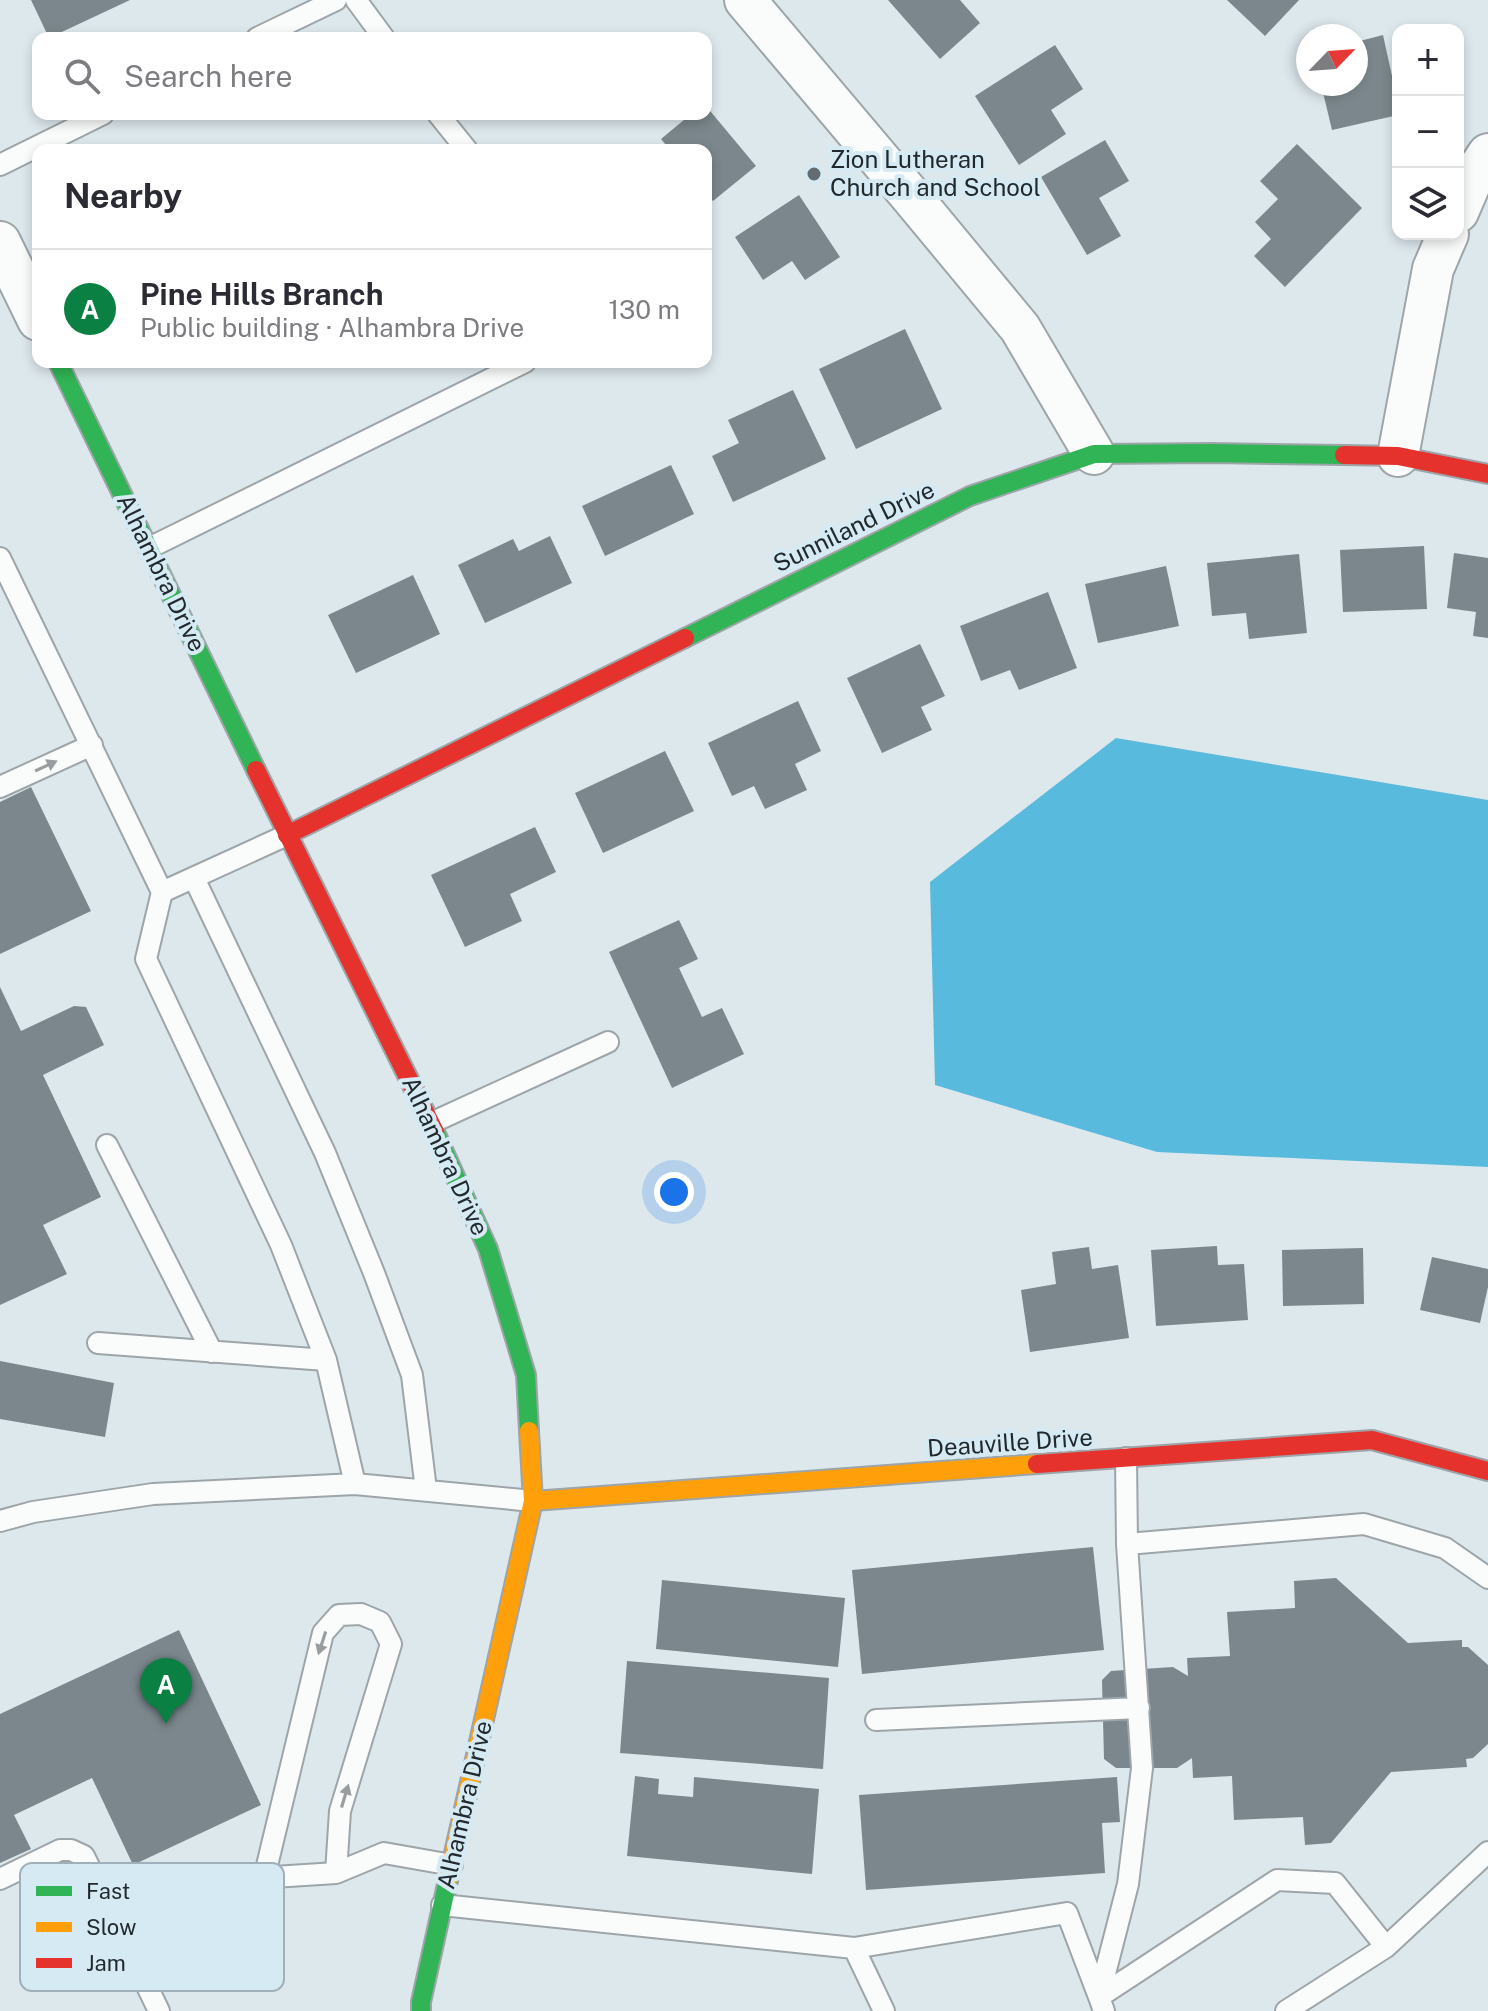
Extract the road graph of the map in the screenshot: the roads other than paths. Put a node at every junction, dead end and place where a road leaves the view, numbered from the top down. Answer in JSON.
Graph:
{"nodes":[{"id":1,"x":336,"y":0,"type":"edge"},
{"id":2,"x":356,"y":0,"type":"edge"},
{"id":3,"x":745,"y":0,"type":"edge"},
{"id":4,"x":269,"y":32,"type":"edge"},
{"id":5,"x":380,"y":32,"type":"edge"},
{"id":6,"x":91,"y":120,"type":"edge"},
{"id":7,"x":443,"y":120,"type":"edge"},
{"id":8,"x":42,"y":144,"type":"edge"},
{"id":9,"x":462,"y":144,"type":"edge"},
{"id":10,"x":32,"y":149,"type":"edge"},
{"id":11,"x":1488,"y":154,"type":"edge"},
{"id":12,"x":0,"y":165,"type":"edge"},
{"id":13,"x":1464,"y":198,"type":"edge"},
{"id":14,"x":1445,"y":240,"type":"edge"},
{"id":15,"x":0,"y":242,"type":"edge"},
{"id":16,"x":32,"y":308,"type":"edge"},
{"id":17,"x":61,"y":368,"type":"edge"},
{"id":18,"x":513,"y":368,"type":"edge"},
{"id":19,"x":1094,"y":454,"type":"junction"},
{"id":20,"x":1398,"y":456,"type":"junction"},
{"id":21,"x":1488,"y":474,"type":"edge"},
{"id":22,"x":149,"y":548,"type":"junction"},
{"id":23,"x":0,"y":558,"type":"edge"},
{"id":24,"x":92,"y":745,"type":"junction"},
{"id":25,"x":0,"y":787,"type":"edge"},
{"id":26,"x":287,"y":835,"type":"junction"},
{"id":27,"x":194,"y":878,"type":"junction"},
{"id":28,"x":162,"y":892,"type":"junction"},
{"id":29,"x":608,"y":1042,"type":"dead end"},
{"id":30,"x":431,"y":1123,"type":"junction"},
{"id":31,"x":107,"y":1145,"type":"dead end"},
{"id":32,"x":98,"y":1343,"type":"dead end"},
{"id":33,"x":212,"y":1352,"type":"junction"},
{"id":34,"x":326,"y":1360,"type":"junction"},
{"id":35,"x":1126,"y":1458,"type":"junction"},
{"id":36,"x":1488,"y":1471,"type":"edge"},
{"id":37,"x":355,"y":1484,"type":"junction"},
{"id":38,"x":426,"y":1490,"type":"junction"},
{"id":39,"x":533,"y":1501,"type":"junction"},
{"id":40,"x":0,"y":1521,"type":"edge"},
{"id":41,"x":1127,"y":1544,"type":"junction"},
{"id":42,"x":1488,"y":1578,"type":"edge"},
{"id":43,"x":1139,"y":1708,"type":"junction"},
{"id":44,"x":876,"y":1720,"type":"dead end"},
{"id":45,"x":1488,"y":1852,"type":"edge"},
{"id":46,"x":33,"y":1863,"type":"edge"},
{"id":47,"x":87,"y":1863,"type":"edge"},
{"id":48,"x":268,"y":1863,"type":"edge"},
{"id":49,"x":452,"y":1865,"type":"junction"},
{"id":50,"x":20,"y":1869,"type":"edge"},
{"id":51,"x":336,"y":1873,"type":"junction"},
{"id":52,"x":284,"y":1877,"type":"edge"},
{"id":53,"x":0,"y":1879,"type":"edge"},
{"id":54,"x":442,"y":1905,"type":"junction"},
{"id":55,"x":1386,"y":1947,"type":"junction"},
{"id":56,"x":854,"y":1948,"type":"junction"},
{"id":57,"x":149,"y":1991,"type":"edge"},
{"id":58,"x":1101,"y":2004,"type":"edge"},
{"id":59,"x":159,"y":2011,"type":"edge"},
{"id":60,"x":421,"y":2011,"type":"edge"},
{"id":61,"x":884,"y":2011,"type":"edge"},
{"id":62,"x":1286,"y":2011,"type":"edge"}],
"edges":[{"from":1,"to":4,"type":"lane"},
{"from":2,"to":5,"type":"lane"},
{"from":3,"to":19,"type":"street"},
{"from":6,"to":8,"type":"lane"},
{"from":7,"to":9,"type":"lane"},
{"from":10,"to":12,"type":"lane"},
{"from":11,"to":13,"type":"street"},
{"from":14,"to":20,"type":"street"},
{"from":15,"to":16,"type":"street"},
{"from":17,"to":22,"type":"street","name":"Alhambra Drive"},
{"from":18,"to":22,"type":"lane"},
{"from":19,"to":20,"type":"street","name":"Sunniland Drive"},
{"from":19,"to":26,"type":"street","name":"Sunniland Drive"},
{"from":20,"to":21,"type":"street","name":"Sunniland Drive"},
{"from":22,"to":26,"type":"street","name":"Alhambra Drive"},
{"from":23,"to":24,"type":"lane"},
{"from":25,"to":24,"type":"lane","one_way":true},
{"from":24,"to":28,"type":"lane"},
{"from":26,"to":27,"type":"lane"},
{"from":26,"to":30,"type":"street","name":"Alhambra Drive"},
{"from":27,"to":28,"type":"lane"},
{"from":27,"to":38,"type":"lane"},
{"from":28,"to":34,"type":"lane"},
{"from":29,"to":30,"type":"lane"},
{"from":30,"to":39,"type":"street","name":"Alhambra Drive"},
{"from":31,"to":33,"type":"lane"},
{"from":32,"to":33,"type":"lane"},
{"from":33,"to":34,"type":"lane"},
{"from":34,"to":37,"type":"lane"},
{"from":35,"to":36,"type":"street","name":"Deauville Drive"},
{"from":35,"to":39,"type":"street","name":"Deauville Drive"},
{"from":35,"to":41,"type":"lane"},
{"from":37,"to":38,"type":"lane"},
{"from":37,"to":40,"type":"lane"},
{"from":38,"to":39,"type":"lane"},
{"from":39,"to":49,"type":"street","name":"Alhambra Drive"},
{"from":41,"to":42,"type":"lane"},
{"from":41,"to":43,"type":"lane"},
{"from":43,"to":44,"type":"lane"},
{"from":43,"to":58,"type":"lane"},
{"from":45,"to":55,"type":"lane"},
{"from":46,"to":47,"type":"lane"},
{"from":51,"to":48,"type":"lane","one_way":true},
{"from":49,"to":51,"type":"lane"},
{"from":49,"to":54,"type":"street","name":"Alhambra Drive"},
{"from":50,"to":53,"type":"lane"},
{"from":51,"to":52,"type":"lane"},
{"from":54,"to":56,"type":"lane"},
{"from":54,"to":60,"type":"street","name":"Alhambra Drive"},
{"from":55,"to":58,"type":"lane"},
{"from":55,"to":62,"type":"lane"},
{"from":56,"to":58,"type":"lane"},
{"from":56,"to":61,"type":"lane"},
{"from":57,"to":59,"type":"lane"}]}
